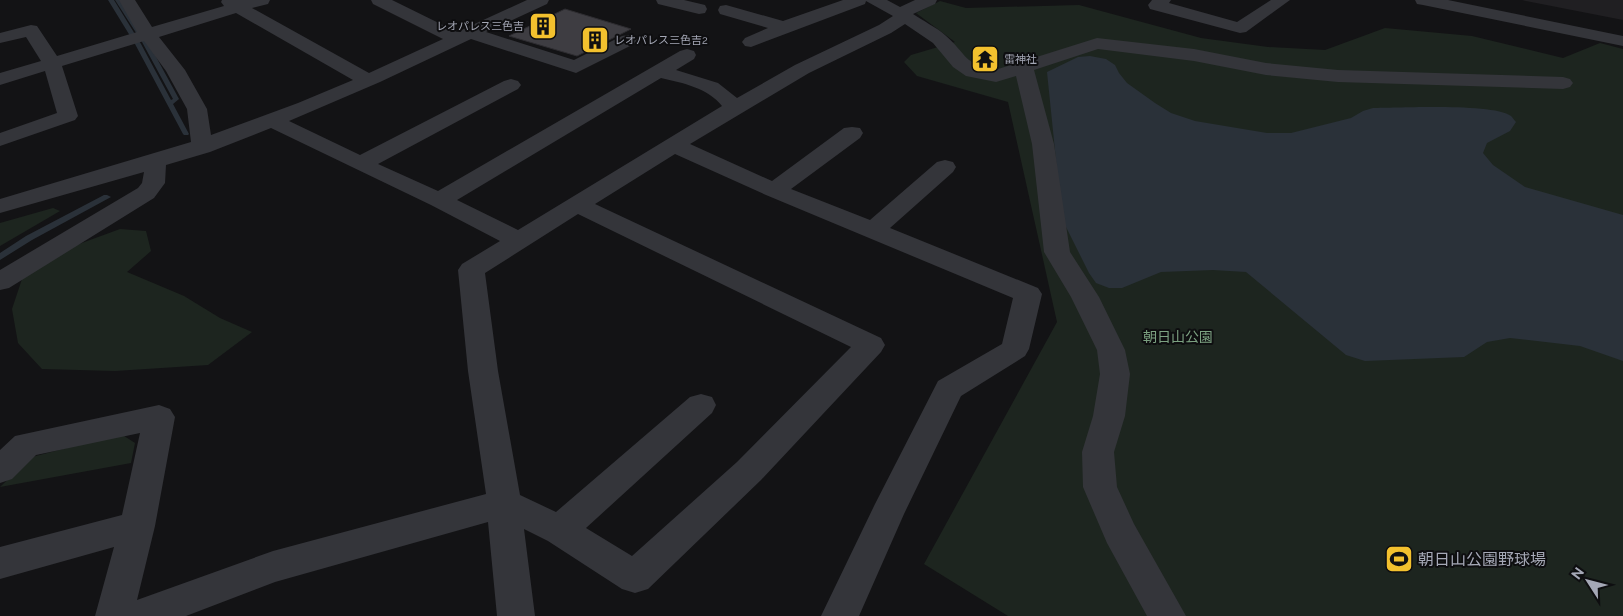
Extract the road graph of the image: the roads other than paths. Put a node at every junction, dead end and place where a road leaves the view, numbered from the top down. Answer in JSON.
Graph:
{"nodes":[{"id":1,"x":127,"y":0,"type":"edge"},
{"id":2,"x":262,"y":0,"type":"edge"},
{"id":3,"x":379,"y":0,"type":"edge"},
{"id":4,"x":664,"y":0,"type":"edge"},
{"id":5,"x":860,"y":0,"type":"edge"},
{"id":6,"x":874,"y":0,"type":"edge"},
{"id":7,"x":929,"y":0,"type":"edge"},
{"id":8,"x":1162,"y":0,"type":"edge"},
{"id":9,"x":1282,"y":0,"type":"edge"},
{"id":10,"x":1423,"y":0,"type":"edge"},
{"id":11,"x":529,"y":2,"type":"edge"},
{"id":12,"x":232,"y":4,"type":"edge"},
{"id":13,"x":699,"y":9,"type":"dead end"},
{"id":14,"x":726,"y":10,"type":"dead end"},
{"id":15,"x":902,"y":14,"type":"junction"},
{"id":16,"x":784,"y":27,"type":"junction"},
{"id":17,"x":463,"y":36,"type":"junction"},
{"id":18,"x":0,"y":38,"type":"edge"},
{"id":19,"x":140,"y":38,"type":"junction"},
{"id":20,"x":628,"y":40,"type":"dead end"},
{"id":21,"x":1623,"y":41,"type":"edge"},
{"id":22,"x":751,"y":42,"type":"dead end"},
{"id":23,"x":687,"y":55,"type":"dead end"},
{"id":24,"x":52,"y":64,"type":"junction"},
{"id":25,"x":1024,"y":67,"type":"junction"},
{"id":26,"x":660,"y":72,"type":"junction"},
{"id":27,"x":0,"y":79,"type":"edge"},
{"id":28,"x":367,"y":80,"type":"junction"},
{"id":29,"x":1562,"y":83,"type":"dead end"},
{"id":30,"x":511,"y":85,"type":"dead end"},
{"id":31,"x":734,"y":108,"type":"junction"},
{"id":32,"x":273,"y":121,"type":"junction"},
{"id":33,"x":852,"y":133,"type":"dead end"},
{"id":34,"x":0,"y":140,"type":"edge"},
{"id":35,"x":673,"y":145,"type":"junction"},
{"id":36,"x":202,"y":147,"type":"junction"},
{"id":37,"x":154,"y":162,"type":"junction"},
{"id":38,"x":360,"y":164,"type":"junction"},
{"id":39,"x":945,"y":167,"type":"dead end"},
{"id":40,"x":774,"y":190,"type":"junction"},
{"id":41,"x":439,"y":200,"type":"junction"},
{"id":42,"x":576,"y":204,"type":"junction"},
{"id":43,"x":0,"y":206,"type":"edge"},
{"id":44,"x":873,"y":230,"type":"junction"},
{"id":45,"x":517,"y":240,"type":"junction"},
{"id":46,"x":0,"y":282,"type":"edge"},
{"id":47,"x":701,"y":405,"type":"dead end"},
{"id":48,"x":0,"y":470,"type":"edge"},
{"id":49,"x":504,"y":503,"type":"junction"},
{"id":50,"x":137,"y":526,"type":"junction"},
{"id":51,"x":560,"y":530,"type":"junction"},
{"id":52,"x":0,"y":563,"type":"edge"},
{"id":53,"x":114,"y":616,"type":"edge"},
{"id":54,"x":140,"y":616,"type":"edge"},
{"id":55,"x":516,"y":616,"type":"edge"},
{"id":56,"x":840,"y":616,"type":"edge"},
{"id":57,"x":1167,"y":616,"type":"edge"}],
"edges":[{"from":1,"to":19,"type":"street"},
{"from":2,"to":12,"type":"street"},
{"from":3,"to":17,"type":"street"},
{"from":4,"to":13,"type":"street"},
{"from":5,"to":16,"type":"street"},
{"from":6,"to":15,"type":"street"},
{"from":7,"to":15,"type":"street"},
{"from":8,"to":9,"type":"street"},
{"from":10,"to":21,"type":"street"},
{"from":11,"to":17,"type":"street"},
{"from":12,"to":19,"type":"street"},
{"from":12,"to":28,"type":"street"},
{"from":14,"to":16,"type":"street"},
{"from":15,"to":25,"type":"street"},
{"from":15,"to":31,"type":"street"},
{"from":16,"to":22,"type":"street"},
{"from":17,"to":20,"type":"street"},
{"from":17,"to":28,"type":"street"},
{"from":18,"to":24,"type":"street"},
{"from":19,"to":24,"type":"street"},
{"from":19,"to":36,"type":"street"},
{"from":23,"to":26,"type":"street"},
{"from":24,"to":27,"type":"street"},
{"from":24,"to":34,"type":"street"},
{"from":25,"to":29,"type":"street"},
{"from":25,"to":57,"type":"street"},
{"from":26,"to":31,"type":"street"},
{"from":26,"to":41,"type":"street"},
{"from":28,"to":32,"type":"street"},
{"from":30,"to":38,"type":"street"},
{"from":31,"to":35,"type":"street"},
{"from":32,"to":36,"type":"street"},
{"from":32,"to":38,"type":"street"},
{"from":33,"to":40,"type":"street"},
{"from":35,"to":40,"type":"street"},
{"from":35,"to":42,"type":"street"},
{"from":36,"to":37,"type":"street"},
{"from":37,"to":43,"type":"street"},
{"from":37,"to":46,"type":"street"},
{"from":38,"to":41,"type":"street"},
{"from":39,"to":44,"type":"street"},
{"from":40,"to":44,"type":"street"},
{"from":41,"to":45,"type":"street"},
{"from":42,"to":45,"type":"street"},
{"from":42,"to":51,"type":"street"},
{"from":44,"to":56,"type":"street"},
{"from":45,"to":49,"type":"street"},
{"from":47,"to":51,"type":"street"},
{"from":48,"to":50,"type":"street"},
{"from":49,"to":51,"type":"street"},
{"from":49,"to":54,"type":"street"},
{"from":49,"to":55,"type":"street"},
{"from":50,"to":52,"type":"street"},
{"from":50,"to":53,"type":"street"}]}
